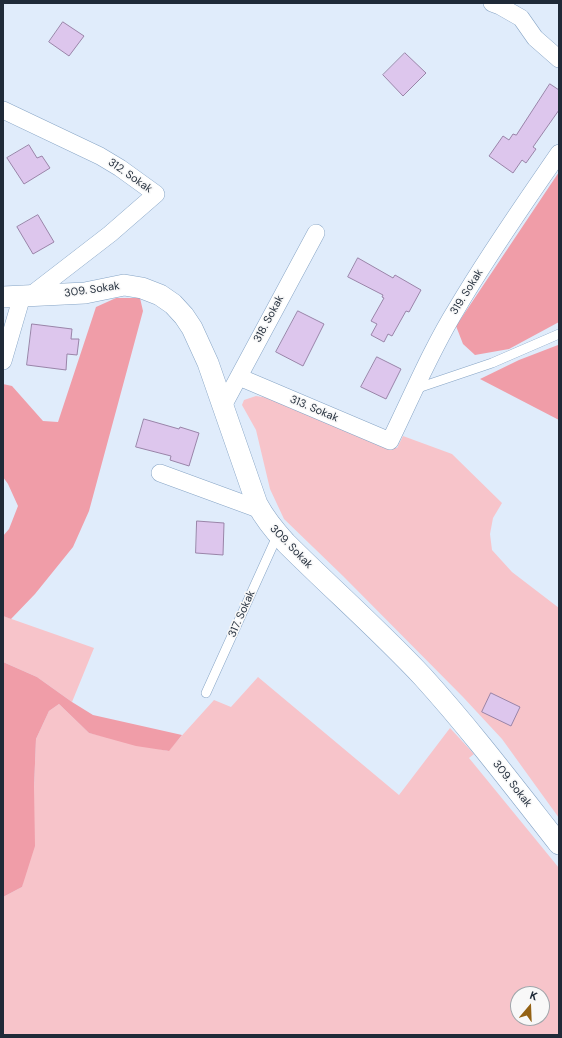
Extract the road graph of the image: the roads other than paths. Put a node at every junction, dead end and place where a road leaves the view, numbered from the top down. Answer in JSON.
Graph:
{"nodes":[{"id":1,"x":492,"y":3,"type":"edge"},
{"id":2,"x":523,"y":10,"type":"edge"},
{"id":3,"x":559,"y":59,"type":"edge"},
{"id":4,"x":3,"y":110,"type":"edge"},
{"id":5,"x":559,"y":153,"type":"edge"},
{"id":6,"x":316,"y":233,"type":"dead end"},
{"id":7,"x":18,"y":296,"type":"edge"},
{"id":8,"x":559,"y":334,"type":"edge"},
{"id":9,"x":3,"y":361,"type":"edge"},
{"id":10,"x":239,"y":377,"type":"junction"},
{"id":11,"x":415,"y":389,"type":"junction"},
{"id":12,"x":223,"y":406,"type":"junction"},
{"id":13,"x":390,"y":441,"type":"joint"},
{"id":14,"x":160,"y":473,"type":"dead end"},
{"id":15,"x":261,"y":510,"type":"junction"},
{"id":16,"x":278,"y":534,"type":"junction"},
{"id":17,"x":206,"y":693,"type":"dead end"},
{"id":18,"x":559,"y":844,"type":"edge"}],
"edges":[{"from":1,"to":2,"type":"street"},
{"from":2,"to":3,"type":"street"},
{"from":4,"to":7,"type":"street","name":"312. Sokak"},
{"from":5,"to":11,"type":"street","name":"319. Sokak"},
{"from":6,"to":10,"type":"street","name":"318. Sokak"},
{"from":7,"to":9,"type":"street"},
{"from":7,"to":12,"type":"street","name":"309. Sokak"},
{"from":8,"to":11,"type":"lane"},
{"from":10,"to":12,"type":"street","name":"318. Sokak"},
{"from":10,"to":13,"type":"street","name":"313. Sokak"},
{"from":11,"to":13,"type":"street","name":"319. Sokak"},
{"from":12,"to":15,"type":"street","name":"309. Sokak"},
{"from":14,"to":15,"type":"street"},
{"from":15,"to":16,"type":"street","name":"309. Sokak"},
{"from":16,"to":17,"type":"lane","name":"317. Sokak"},
{"from":16,"to":18,"type":"street","name":"309. Sokak"}]}
